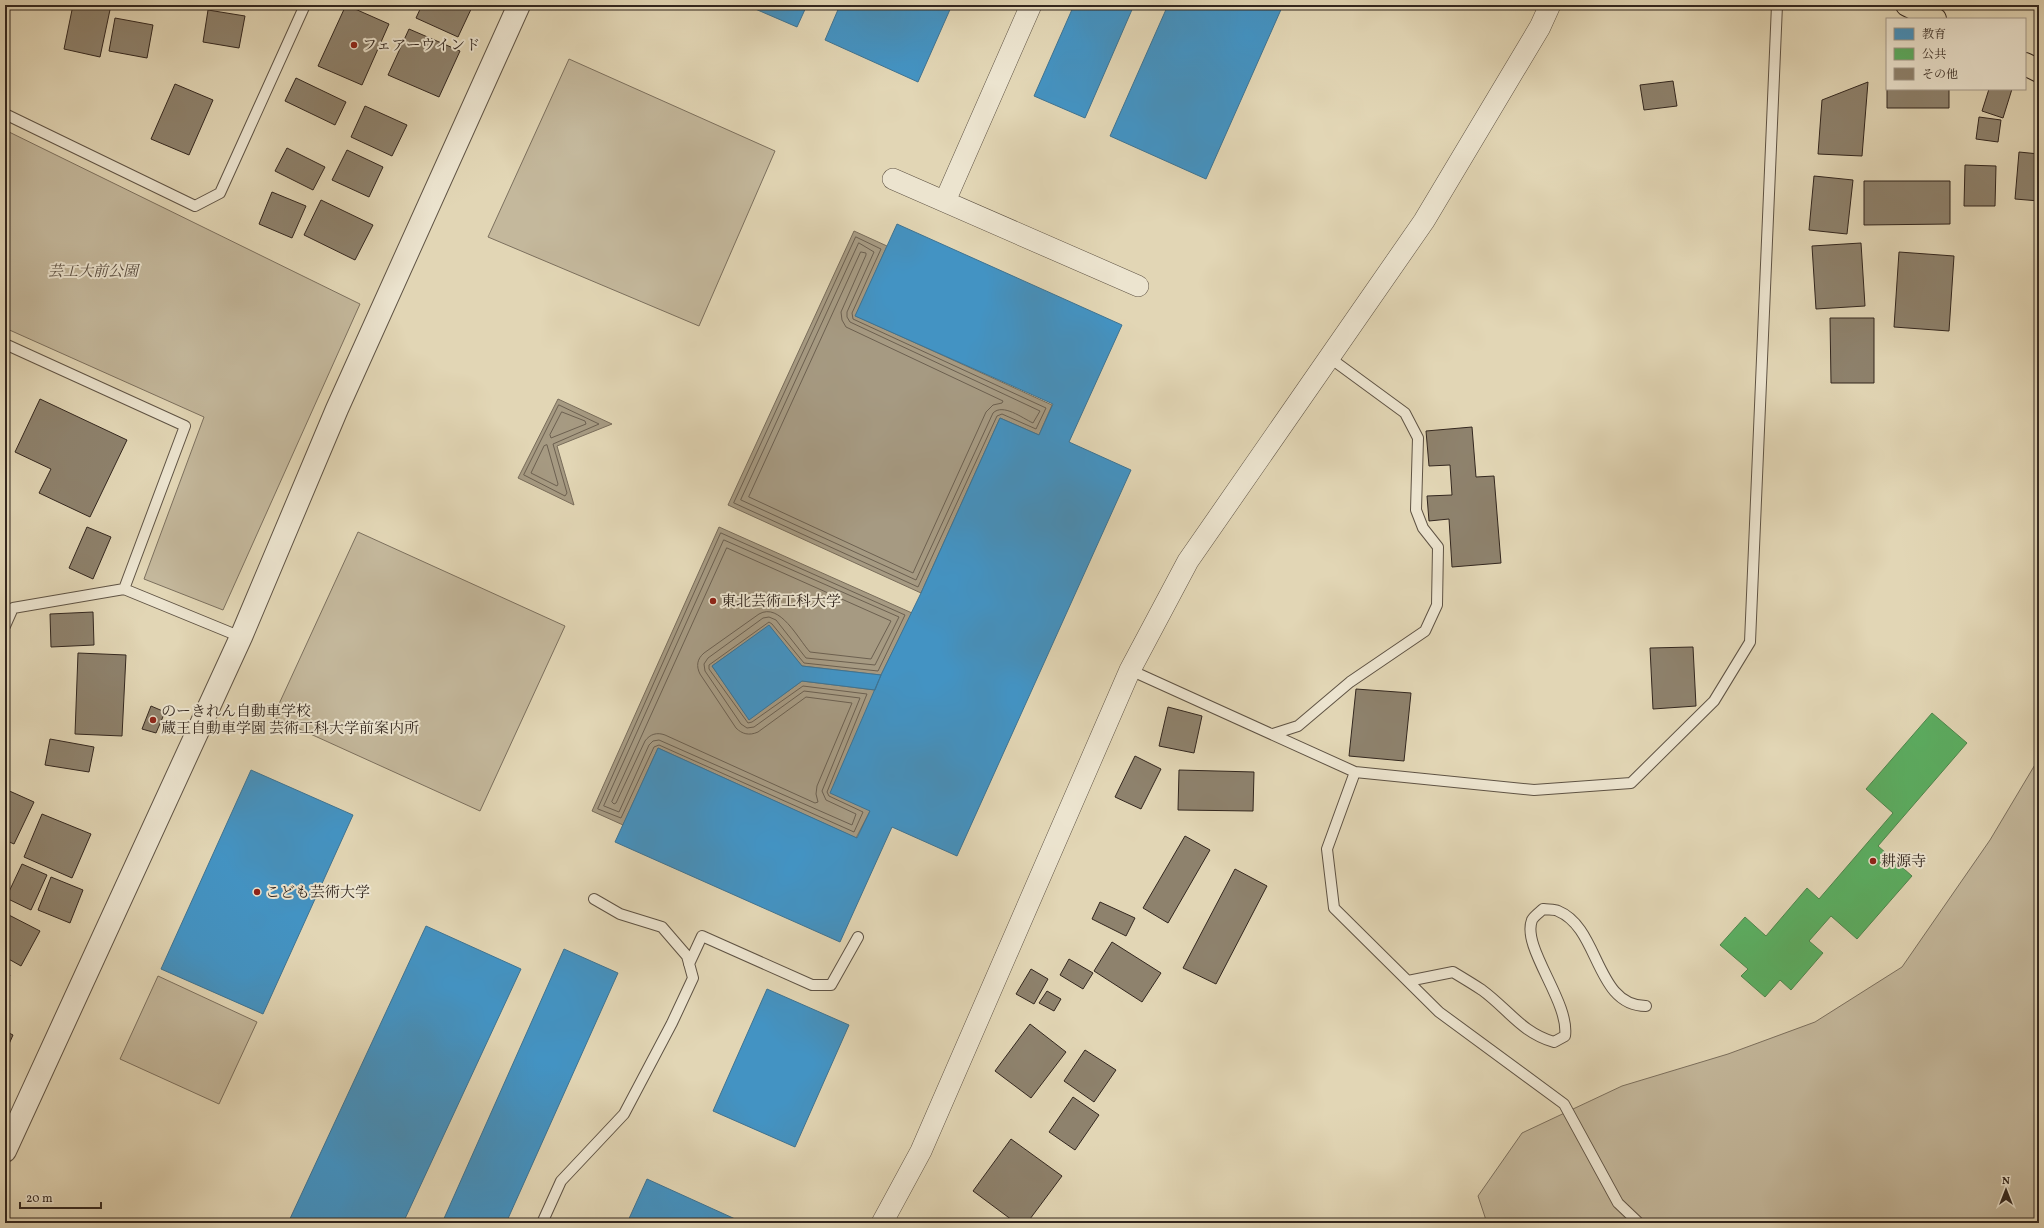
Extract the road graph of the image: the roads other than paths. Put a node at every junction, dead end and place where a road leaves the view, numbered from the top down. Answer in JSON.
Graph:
{"nodes":[{"id":1,"x":305,"y":5,"type":"edge"},
{"id":2,"x":519,"y":5,"type":"edge"},
{"id":3,"x":1031,"y":5,"type":"edge"},
{"id":4,"x":1550,"y":5,"type":"edge"},
{"id":5,"x":1777,"y":5,"type":"edge"},
{"id":6,"x":1907,"y":5,"type":"edge"},
{"id":7,"x":1933,"y":18,"type":"edge"},
{"id":8,"x":2026,"y":64,"type":"edge"},
{"id":9,"x":2039,"y":71,"type":"edge"},
{"id":10,"x":5,"y":114,"type":"edge"},
{"id":11,"x":894,"y":179,"type":"dead end"},
{"id":12,"x":945,"y":202,"type":"junction"},
{"id":13,"x":1138,"y":286,"type":"dead end"},
{"id":14,"x":5,"y":344,"type":"edge"},
{"id":15,"x":1330,"y":358,"type":"junction"},
{"id":16,"x":124,"y":589,"type":"junction"},
{"id":17,"x":9,"y":606,"type":"edge"},
{"id":18,"x":5,"y":626,"type":"edge"},
{"id":19,"x":241,"y":637,"type":"junction"},
{"id":20,"x":1130,"y":670,"type":"junction"},
{"id":21,"x":1273,"y":734,"type":"junction"},
{"id":22,"x":1355,"y":772,"type":"junction"},
{"id":23,"x":594,"y":899,"type":"dead end"},
{"id":24,"x":858,"y":937,"type":"dead end"},
{"id":25,"x":689,"y":964,"type":"junction"},
{"id":26,"x":1408,"y":981,"type":"junction"},
{"id":27,"x":1646,"y":1006,"type":"dead end"},
{"id":28,"x":5,"y":1151,"type":"edge"},
{"id":29,"x":542,"y":1223,"type":"edge"},
{"id":30,"x":882,"y":1223,"type":"edge"},
{"id":31,"x":1639,"y":1223,"type":"edge"}],
"edges":[{"from":1,"to":10,"type":"lane"},
{"from":2,"to":19,"type":"street"},
{"from":3,"to":12,"type":"street"},
{"from":4,"to":15,"type":"street"},
{"from":5,"to":22,"type":"lane"},
{"from":6,"to":7,"type":"main road"},
{"from":8,"to":9,"type":"main road"},
{"from":11,"to":12,"type":"street"},
{"from":12,"to":13,"type":"street"},
{"from":14,"to":16,"type":"lane"},
{"from":15,"to":20,"type":"street"},
{"from":15,"to":21,"type":"lane"},
{"from":16,"to":17,"type":"lane"},
{"from":16,"to":19,"type":"lane"},
{"from":17,"to":18,"type":"lane"},
{"from":19,"to":28,"type":"street"},
{"from":20,"to":21,"type":"lane"},
{"from":20,"to":30,"type":"street"},
{"from":21,"to":22,"type":"lane"},
{"from":22,"to":26,"type":"lane"},
{"from":23,"to":25,"type":"lane"},
{"from":24,"to":25,"type":"lane"},
{"from":25,"to":29,"type":"lane"},
{"from":26,"to":27,"type":"lane"},
{"from":26,"to":31,"type":"lane"}]}
